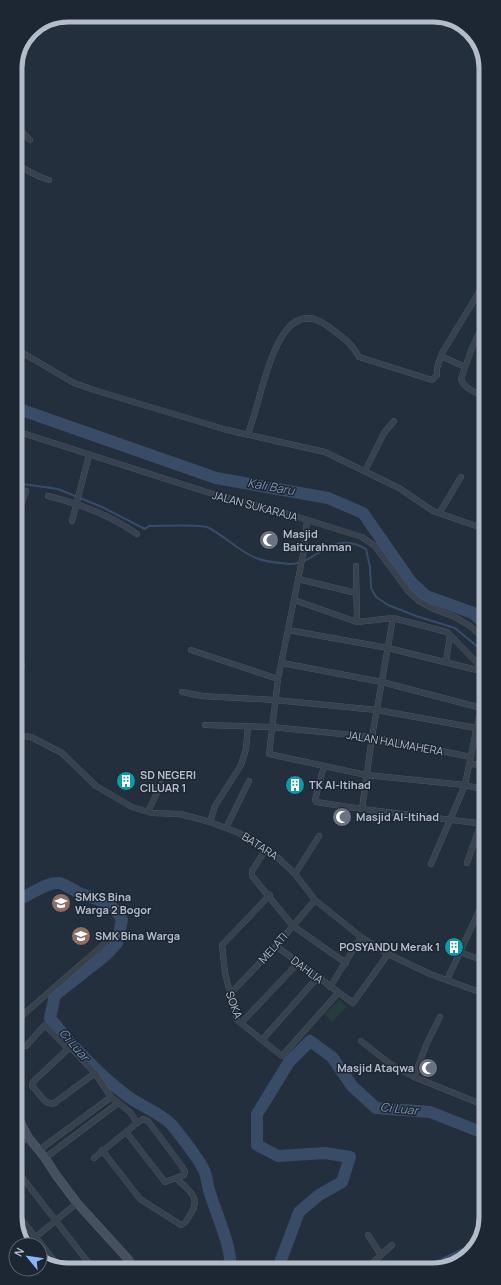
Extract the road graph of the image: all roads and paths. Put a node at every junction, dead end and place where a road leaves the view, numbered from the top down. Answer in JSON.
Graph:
{"nodes":[{"id":1,"x":22,"y":132,"type":"edge"},
{"id":2,"x":30,"y":140,"type":"dead end"},
{"id":3,"x":22,"y":168,"type":"edge"},
{"id":4,"x":49,"y":180,"type":"dead end"},
{"id":5,"x":479,"y":292,"type":"edge"},
{"id":6,"x":479,"y":335,"type":"edge"},
{"id":7,"x":22,"y":353,"type":"edge"},
{"id":8,"x":441,"y":356,"type":"junction"},
{"id":9,"x":465,"y":367,"type":"junction"},
{"id":10,"x":479,"y":394,"type":"edge"},
{"id":11,"x":394,"y":420,"type":"dead end"},
{"id":12,"x":22,"y":433,"type":"edge"},
{"id":13,"x":248,"y":434,"type":"junction"},
{"id":14,"x":89,"y":454,"type":"junction"},
{"id":15,"x":365,"y":471,"type":"junction"},
{"id":16,"x":461,"y":477,"type":"dead end"},
{"id":17,"x":22,"y":491,"type":"edge"},
{"id":18,"x":48,"y":496,"type":"dead end"},
{"id":19,"x":22,"y":502,"type":"edge"},
{"id":20,"x":77,"y":502,"type":"junction"},
{"id":21,"x":440,"y":512,"type":"junction"},
{"id":22,"x":307,"y":520,"type":"junction"},
{"id":23,"x":72,"y":521,"type":"dead end"},
{"id":24,"x":479,"y":527,"type":"edge"},
{"id":25,"x":138,"y":534,"type":"dead end"},
{"id":26,"x":356,"y":566,"type":"dead end"},
{"id":27,"x":298,"y":579,"type":"junction"},
{"id":28,"x":356,"y":593,"type":"junction"},
{"id":29,"x":294,"y":600,"type":"junction"},
{"id":30,"x":393,"y":618,"type":"junction"},
{"id":31,"x":357,"y":622,"type":"junction"},
{"id":32,"x":288,"y":630,"type":"junction"},
{"id":33,"x":479,"y":634,"type":"edge"},
{"id":34,"x":450,"y":635,"type":"junction"},
{"id":35,"x":388,"y":648,"type":"junction"},
{"id":36,"x":191,"y":650,"type":"dead end"},
{"id":37,"x":446,"y":662,"type":"junction"},
{"id":38,"x":282,"y":664,"type":"junction"},
{"id":39,"x":479,"y":665,"type":"edge"},
{"id":40,"x":479,"y":670,"type":"edge"},
{"id":41,"x":278,"y":679,"type":"junction"},
{"id":42,"x":382,"y":682,"type":"junction"},
{"id":43,"x":182,"y":692,"type":"dead end"},
{"id":44,"x":275,"y":700,"type":"junction"},
{"id":45,"x":479,"y":708,"type":"edge"},
{"id":46,"x":377,"y":710,"type":"junction"},
{"id":47,"x":479,"y":720,"type":"edge"},
{"id":48,"x":205,"y":725,"type":"dead end"},
{"id":49,"x":248,"y":726,"type":"junction"},
{"id":50,"x":271,"y":727,"type":"junction"},
{"id":51,"x":476,"y":728,"type":"junction"},
{"id":52,"x":475,"y":734,"type":"junction"},
{"id":53,"x":479,"y":735,"type":"edge"},
{"id":54,"x":22,"y":736,"type":"edge"},
{"id":55,"x":372,"y":737,"type":"junction"},
{"id":56,"x":471,"y":757,"type":"junction"},
{"id":57,"x":470,"y":764,"type":"junction"},
{"id":58,"x":479,"y":765,"type":"edge"},
{"id":59,"x":324,"y":766,"type":"junction"},
{"id":60,"x":366,"y":775,"type":"junction"},
{"id":61,"x":249,"y":781,"type":"dead end"},
{"id":62,"x":161,"y":784,"type":"dead end"},
{"id":63,"x":465,"y":785,"type":"junction"},
{"id":64,"x":479,"y":788,"type":"edge"},
{"id":65,"x":362,"y":809,"type":"junction"},
{"id":66,"x":148,"y":812,"type":"junction"},
{"id":67,"x":450,"y":820,"type":"junction"},
{"id":68,"x":210,"y":822,"type":"junction"},
{"id":69,"x":479,"y":824,"type":"edge"},
{"id":70,"x":226,"y":828,"type":"junction"},
{"id":71,"x":479,"y":834,"type":"edge"},
{"id":72,"x":319,"y":836,"type":"dead end"},
{"id":73,"x":266,"y":849,"type":"junction"},
{"id":74,"x":467,"y":863,"type":"dead end"},
{"id":75,"x":430,"y":864,"type":"dead end"},
{"id":76,"x":295,"y":874,"type":"junction"},
{"id":77,"x":270,"y":895,"type":"junction"},
{"id":78,"x":315,"y":900,"type":"junction"},
{"id":79,"x":479,"y":911,"type":"edge"},
{"id":80,"x":293,"y":926,"type":"junction"},
{"id":81,"x":117,"y":933,"type":"dead end"},
{"id":82,"x":361,"y":937,"type":"junction"},
{"id":83,"x":276,"y":946,"type":"junction"},
{"id":84,"x":460,"y":952,"type":"junction"},
{"id":85,"x":388,"y":954,"type":"junction"},
{"id":86,"x":479,"y":959,"type":"edge"},
{"id":87,"x":298,"y":963,"type":"junction"},
{"id":88,"x":346,"y":963,"type":"junction"},
{"id":89,"x":317,"y":978,"type":"junction"},
{"id":90,"x":446,"y":980,"type":"junction"},
{"id":91,"x":330,"y":987,"type":"junction"},
{"id":92,"x":479,"y":992,"type":"edge"},
{"id":93,"x":338,"y":993,"type":"junction"},
{"id":94,"x":229,"y":996,"type":"junction"},
{"id":95,"x":22,"y":1016,"type":"edge"},
{"id":96,"x":440,"y":1017,"type":"dead end"},
{"id":97,"x":241,"y":1023,"type":"junction"},
{"id":98,"x":262,"y":1040,"type":"junction"},
{"id":99,"x":361,"y":1041,"type":"dead end"},
{"id":100,"x":26,"y":1046,"type":"dead end"},
{"id":101,"x":68,"y":1049,"type":"junction"},
{"id":102,"x":95,"y":1073,"type":"junction"},
{"id":103,"x":414,"y":1077,"type":"junction"},
{"id":104,"x":111,"y":1097,"type":"junction"},
{"id":105,"x":118,"y":1103,"type":"junction"},
{"id":106,"x":479,"y":1103,"type":"edge"},
{"id":107,"x":137,"y":1123,"type":"junction"},
{"id":108,"x":22,"y":1124,"type":"edge"},
{"id":109,"x":127,"y":1132,"type":"junction"},
{"id":110,"x":28,"y":1137,"type":"junction"},
{"id":111,"x":22,"y":1141,"type":"edge"},
{"id":112,"x":102,"y":1150,"type":"junction"},
{"id":113,"x":38,"y":1151,"type":"junction"},
{"id":114,"x":45,"y":1158,"type":"junction"},
{"id":115,"x":94,"y":1158,"type":"dead end"},
{"id":116,"x":22,"y":1177,"type":"edge"},
{"id":117,"x":176,"y":1178,"type":"junction"},
{"id":118,"x":77,"y":1203,"type":"junction"},
{"id":119,"x":22,"y":1220,"type":"edge"},
{"id":120,"x":56,"y":1220,"type":"junction"},
{"id":121,"x":368,"y":1235,"type":"dead end"},
{"id":122,"x":35,"y":1236,"type":"junction"},
{"id":123,"x":392,"y":1245,"type":"dead end"},
{"id":124,"x":381,"y":1255,"type":"junction"},
{"id":125,"x":54,"y":1261,"type":"edge"},
{"id":126,"x":89,"y":1263,"type":"edge"},
{"id":127,"x":131,"y":1263,"type":"edge"},
{"id":128,"x":372,"y":1263,"type":"edge"}],
"edges":[{"from":1,"to":2,"type":"street"},
{"from":3,"to":4,"type":"street"},
{"from":5,"to":8,"type":"street"},
{"from":6,"to":9,"type":"street"},
{"from":7,"to":13,"type":"street"},
{"from":8,"to":9,"type":"street"},
{"from":8,"to":13,"type":"street"},
{"from":9,"to":10,"type":"street"},
{"from":11,"to":15,"type":"street"},
{"from":12,"to":14,"type":"street","name":"JALAN SUKARAJA"},
{"from":13,"to":15,"type":"street"},
{"from":14,"to":20,"type":"street"},
{"from":14,"to":22,"type":"street","name":"JALAN SUKARAJA"},
{"from":15,"to":21,"type":"street"},
{"from":16,"to":21,"type":"street"},
{"from":17,"to":19,"type":"street"},
{"from":18,"to":20,"type":"street"},
{"from":20,"to":23,"type":"street"},
{"from":20,"to":25,"type":"street"},
{"from":21,"to":24,"type":"street"},
{"from":22,"to":27,"type":"street"},
{"from":22,"to":33,"type":"street","name":"JALAN SUKARAJA"},
{"from":26,"to":28,"type":"street"},
{"from":27,"to":28,"type":"street"},
{"from":27,"to":29,"type":"street"},
{"from":28,"to":31,"type":"street"},
{"from":29,"to":31,"type":"street"},
{"from":29,"to":32,"type":"street"},
{"from":30,"to":31,"type":"street"},
{"from":30,"to":34,"type":"street"},
{"from":30,"to":35,"type":"street"},
{"from":32,"to":35,"type":"street"},
{"from":32,"to":38,"type":"street"},
{"from":34,"to":37,"type":"street"},
{"from":34,"to":39,"type":"street"},
{"from":35,"to":37,"type":"street"},
{"from":35,"to":42,"type":"street"},
{"from":36,"to":41,"type":"street"},
{"from":37,"to":40,"type":"street"},
{"from":38,"to":41,"type":"street"},
{"from":38,"to":42,"type":"street"},
{"from":41,"to":44,"type":"street"},
{"from":42,"to":45,"type":"street"},
{"from":42,"to":46,"type":"street"},
{"from":43,"to":44,"type":"street"},
{"from":44,"to":46,"type":"street"},
{"from":44,"to":50,"type":"street"},
{"from":46,"to":51,"type":"street"},
{"from":46,"to":55,"type":"street"},
{"from":47,"to":51,"type":"street"},
{"from":48,"to":49,"type":"street","name":"JALAN HALMAHERA"},
{"from":49,"to":50,"type":"street","name":"JALAN HALMAHERA"},
{"from":49,"to":68,"type":"street"},
{"from":50,"to":55,"type":"street","name":"JALAN HALMAHERA"},
{"from":50,"to":59,"type":"street"},
{"from":51,"to":52,"type":"street"},
{"from":52,"to":53,"type":"street"},
{"from":52,"to":56,"type":"street"},
{"from":54,"to":66,"type":"street","name":"BATARA"},
{"from":55,"to":56,"type":"street","name":"JALAN HALMAHERA"},
{"from":55,"to":60,"type":"street"},
{"from":56,"to":57,"type":"street"},
{"from":57,"to":58,"type":"street"},
{"from":57,"to":63,"type":"street"},
{"from":59,"to":60,"type":"street"},
{"from":59,"to":65,"type":"street"},
{"from":60,"to":63,"type":"street"},
{"from":60,"to":65,"type":"street"},
{"from":61,"to":70,"type":"street"},
{"from":62,"to":66,"type":"street"},
{"from":63,"to":64,"type":"street"},
{"from":63,"to":67,"type":"street"},
{"from":65,"to":67,"type":"street"},
{"from":66,"to":68,"type":"street","name":"BATARA"},
{"from":67,"to":69,"type":"street"},
{"from":67,"to":75,"type":"street"},
{"from":68,"to":70,"type":"street","name":"BATARA"},
{"from":70,"to":73,"type":"street","name":"BATARA"},
{"from":71,"to":74,"type":"street"},
{"from":72,"to":76,"type":"street"},
{"from":73,"to":76,"type":"street","name":"BATARA"},
{"from":73,"to":77,"type":"street"},
{"from":76,"to":78,"type":"street","name":"BATARA"},
{"from":77,"to":80,"type":"street"},
{"from":77,"to":94,"type":"street","name":"SOKA"},
{"from":78,"to":80,"type":"street","name":"MELATI"},
{"from":78,"to":82,"type":"street","name":"BATARA"},
{"from":79,"to":84,"type":"street"},
{"from":80,"to":83,"type":"street","name":"MELATI"},
{"from":80,"to":88,"type":"street"},
{"from":81,"to":95,"type":"street"},
{"from":82,"to":85,"type":"street","name":"BATARA"},
{"from":82,"to":88,"type":"street"},
{"from":83,"to":87,"type":"street","name":"DAHLIA"},
{"from":83,"to":94,"type":"street","name":"MELATI"},
{"from":84,"to":86,"type":"street"},
{"from":84,"to":90,"type":"street"},
{"from":85,"to":90,"type":"street","name":"BATARA"},
{"from":85,"to":93,"type":"street","name":"DAHLIA"},
{"from":87,"to":89,"type":"street","name":"DAHLIA"},
{"from":87,"to":97,"type":"street"},
{"from":88,"to":91,"type":"street"},
{"from":89,"to":91,"type":"street","name":"DAHLIA"},
{"from":89,"to":98,"type":"street"},
{"from":90,"to":92,"type":"street","name":"BATARA"},
{"from":91,"to":93,"type":"street","name":"DAHLIA"},
{"from":93,"to":98,"type":"street","name":"SOKA"},
{"from":94,"to":97,"type":"street","name":"SOKA"},
{"from":96,"to":103,"type":"street"},
{"from":97,"to":98,"type":"street","name":"SOKA"},
{"from":99,"to":103,"type":"street"},
{"from":100,"to":101,"type":"street"},
{"from":101,"to":102,"type":"street"},
{"from":101,"to":102,"type":"street"},
{"from":102,"to":104,"type":"street"},
{"from":103,"to":106,"type":"street"},
{"from":104,"to":105,"type":"street"},
{"from":104,"to":113,"type":"street"},
{"from":105,"to":107,"type":"street"},
{"from":105,"to":114,"type":"street"},
{"from":107,"to":109,"type":"street"},
{"from":107,"to":117,"type":"street"},
{"from":108,"to":110,"type":"street"},
{"from":109,"to":112,"type":"street"},
{"from":109,"to":117,"type":"street"},
{"from":110,"to":111,"type":"street"},
{"from":110,"to":113,"type":"street"},
{"from":112,"to":115,"type":"street"},
{"from":112,"to":117,"type":"street"},
{"from":113,"to":114,"type":"street"},
{"from":114,"to":118,"type":"street"},
{"from":116,"to":120,"type":"street"},
{"from":118,"to":120,"type":"street"},
{"from":118,"to":127,"type":"street"},
{"from":119,"to":122,"type":"street"},
{"from":120,"to":122,"type":"street"},
{"from":120,"to":126,"type":"street"},
{"from":121,"to":124,"type":"street"},
{"from":122,"to":125,"type":"street"},
{"from":123,"to":124,"type":"street"},
{"from":124,"to":128,"type":"street"}]}
